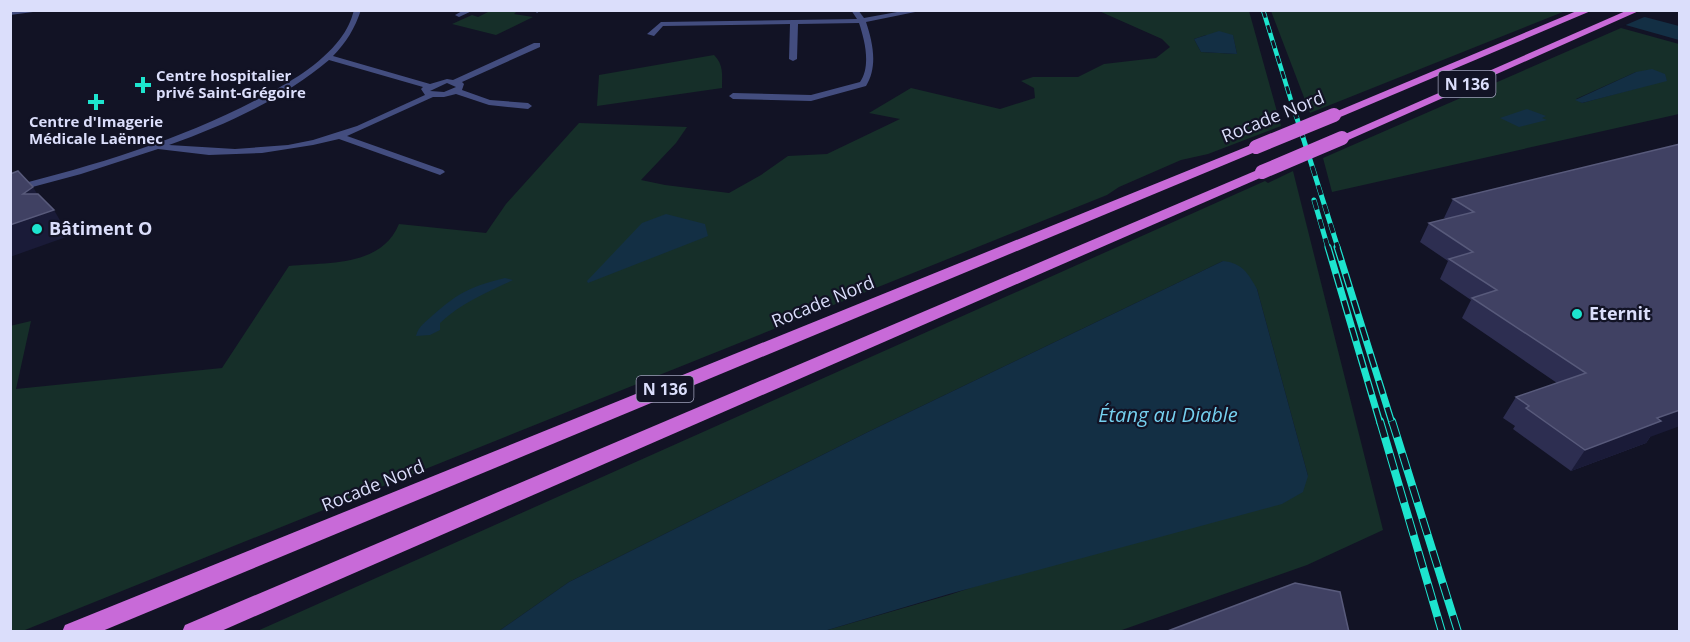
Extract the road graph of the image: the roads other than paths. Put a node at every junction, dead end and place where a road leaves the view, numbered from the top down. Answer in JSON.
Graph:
{"nodes":[{"id":1,"x":33,"y":10,"type":"edge"},
{"id":2,"x":358,"y":10,"type":"edge"},
{"id":3,"x":471,"y":10,"type":"edge"},
{"id":4,"x":854,"y":10,"type":"edge"},
{"id":5,"x":922,"y":10,"type":"edge"},
{"id":6,"x":1589,"y":10,"type":"edge"},
{"id":7,"x":1637,"y":10,"type":"edge"},
{"id":8,"x":10,"y":13,"type":"edge"},
{"id":9,"x":459,"y":15,"type":"dead end"},
{"id":10,"x":861,"y":21,"type":"junction"},
{"id":11,"x":794,"y":22,"type":"junction"},
{"id":12,"x":651,"y":34,"type":"dead end"},
{"id":13,"x":537,"y":45,"type":"dead end"},
{"id":14,"x":327,"y":57,"type":"junction"},
{"id":15,"x":793,"y":59,"type":"dead end"},
{"id":16,"x":456,"y":87,"type":"junction"},
{"id":17,"x":430,"y":90,"type":"junction"},
{"id":18,"x":733,"y":96,"type":"dead end"},
{"id":19,"x":528,"y":106,"type":"dead end"},
{"id":20,"x":337,"y":135,"type":"junction"},
{"id":21,"x":158,"y":146,"type":"junction"},
{"id":22,"x":440,"y":172,"type":"dead end"},
{"id":23,"x":10,"y":189,"type":"edge"},
{"id":24,"x":73,"y":632,"type":"edge"},
{"id":25,"x":193,"y":632,"type":"edge"}],
"edges":[{"from":1,"to":8,"type":"street"},
{"from":2,"to":14,"type":"street"},
{"from":3,"to":9,"type":"street"},
{"from":4,"to":10,"type":"street"},
{"from":5,"to":10,"type":"street"},
{"from":6,"to":24,"type":"highway","name":"Rocade Nord","number":"N 136","bridge":true},
{"from":7,"to":25,"type":"highway","number":"N 136","bridge":true},
{"from":10,"to":11,"type":"street"},
{"from":10,"to":18,"type":"street"},
{"from":11,"to":12,"type":"street"},
{"from":11,"to":15,"type":"street"},
{"from":13,"to":16,"type":"street"},
{"from":14,"to":17,"type":"street"},
{"from":14,"to":21,"type":"street"},
{"from":16,"to":17,"type":"street"},
{"from":16,"to":19,"type":"street"},
{"from":17,"to":20,"type":"street"},
{"from":20,"to":21,"type":"street"},
{"from":20,"to":22,"type":"street"},
{"from":21,"to":23,"type":"street"}]}
